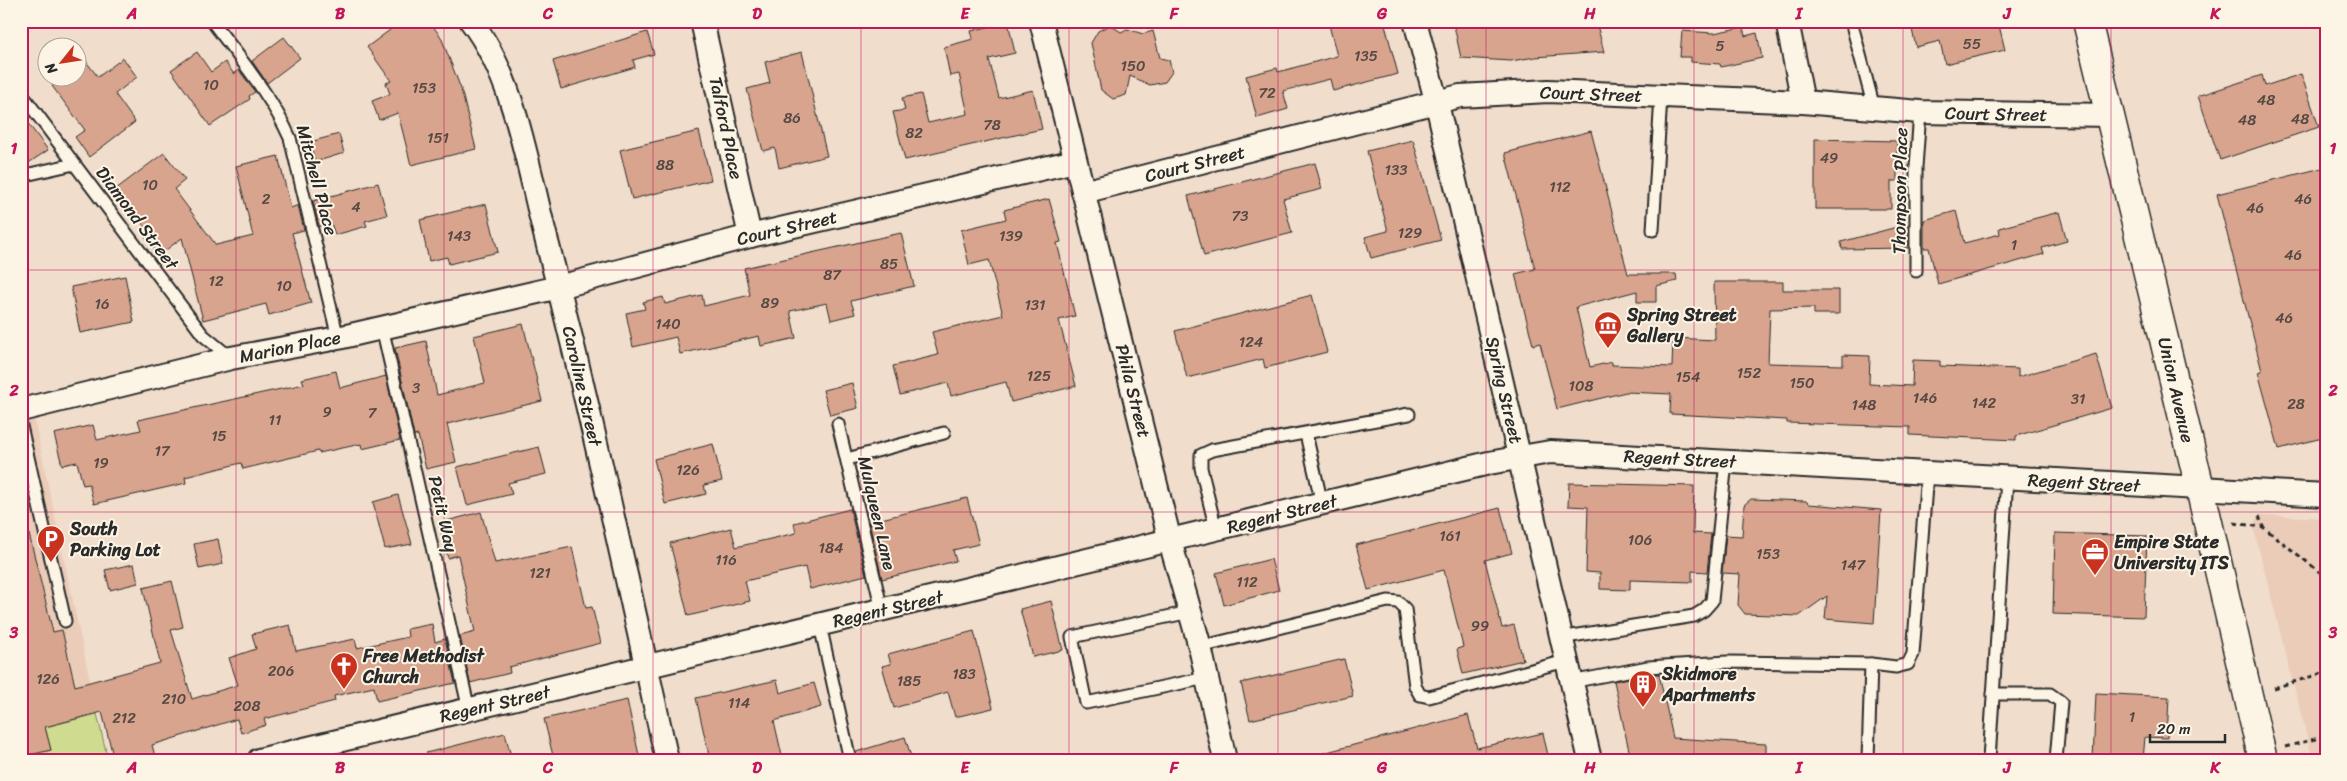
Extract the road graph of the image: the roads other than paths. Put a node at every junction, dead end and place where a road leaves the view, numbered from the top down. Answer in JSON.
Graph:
{"nodes":[{"id":1,"x":212,"y":21,"type":"edge"},
{"id":2,"x":471,"y":21,"type":"edge"},
{"id":3,"x":702,"y":21,"type":"edge"},
{"id":4,"x":1041,"y":21,"type":"edge"},
{"id":5,"x":1415,"y":21,"type":"edge"},
{"id":6,"x":1787,"y":21,"type":"edge"},
{"id":7,"x":1851,"y":21,"type":"edge"},
{"id":8,"x":2087,"y":21,"type":"edge"},
{"id":9,"x":21,"y":92,"type":"edge"},
{"id":10,"x":1661,"y":96,"type":"junction"},
{"id":11,"x":1803,"y":102,"type":"junction"},
{"id":12,"x":1437,"y":104,"type":"junction"},
{"id":13,"x":1874,"y":108,"type":"junction"},
{"id":14,"x":1920,"y":112,"type":"junction"},
{"id":15,"x":2111,"y":115,"type":"junction"},
{"id":16,"x":1075,"y":162,"type":"junction"},
{"id":17,"x":74,"y":164,"type":"junction"},
{"id":18,"x":21,"y":176,"type":"edge"},
{"id":19,"x":1083,"y":192,"type":"junction"},
{"id":20,"x":1653,"y":230,"type":"dead end"},
{"id":21,"x":750,"y":236,"type":"junction"},
{"id":22,"x":1916,"y":271,"type":"dead end"},
{"id":23,"x":559,"y":287,"type":"junction"},
{"id":24,"x":382,"y":327,"type":"junction"},
{"id":25,"x":338,"y":338,"type":"junction"},
{"id":26,"x":231,"y":358,"type":"junction"},
{"id":27,"x":21,"y":410,"type":"edge"},
{"id":28,"x":1409,"y":414,"type":"dead end"},
{"id":29,"x":838,"y":424,"type":"dead end"},
{"id":30,"x":21,"y":426,"type":"edge"},
{"id":31,"x":944,"y":433,"type":"dead end"},
{"id":32,"x":1306,"y":434,"type":"junction"},
{"id":33,"x":1520,"y":457,"type":"junction"},
{"id":34,"x":846,"y":459,"type":"junction"},
{"id":35,"x":1726,"y":461,"type":"junction"},
{"id":36,"x":1927,"y":473,"type":"junction"},
{"id":37,"x":2008,"y":478,"type":"junction"},
{"id":38,"x":2200,"y":488,"type":"junction"},
{"id":39,"x":2326,"y":495,"type":"edge"},
{"id":40,"x":1322,"y":504,"type":"junction"},
{"id":41,"x":1216,"y":530,"type":"junction"},
{"id":42,"x":1170,"y":541,"type":"junction"},
{"id":43,"x":882,"y":610,"type":"junction"},
{"id":44,"x":1190,"y":612,"type":"junction"},
{"id":45,"x":66,"y":621,"type":"dead end"},
{"id":46,"x":820,"y":625,"type":"junction"},
{"id":47,"x":1560,"y":638,"type":"junction"},
{"id":48,"x":1200,"y":648,"type":"junction"},
{"id":49,"x":1871,"y":664,"type":"junction"},
{"id":50,"x":646,"y":667,"type":"junction"},
{"id":51,"x":1569,"y":672,"type":"junction"},
{"id":52,"x":1206,"y":678,"type":"junction"},
{"id":53,"x":1993,"y":694,"type":"junction"},
{"id":54,"x":469,"y":710,"type":"junction"},
{"id":55,"x":2262,"y":757,"type":"edge"},
{"id":56,"x":259,"y":760,"type":"edge"},
{"id":57,"x":667,"y":760,"type":"edge"},
{"id":58,"x":850,"y":760,"type":"edge"},
{"id":59,"x":1225,"y":760,"type":"edge"},
{"id":60,"x":1590,"y":760,"type":"edge"},
{"id":61,"x":1868,"y":760,"type":"edge"},
{"id":62,"x":1989,"y":760,"type":"edge"},
{"id":63,"x":2056,"y":760,"type":"edge"}],
"edges":[{"from":1,"to":25,"type":"lane","name":"Mitchell Place"},
{"from":2,"to":23,"type":"street","name":"Caroline Street"},
{"from":3,"to":21,"type":"street","name":"Talford Place"},
{"from":4,"to":16,"type":"street","name":"Phila Street"},
{"from":5,"to":12,"type":"street","name":"Spring Street"},
{"from":6,"to":11,"type":"street"},
{"from":7,"to":13,"type":"lane"},
{"from":8,"to":15,"type":"main road","name":"Union Avenue"},
{"from":9,"to":17,"type":"lane","name":"Diamond Street"},
{"from":10,"to":11,"type":"street","name":"Court Street"},
{"from":10,"to":12,"type":"street","name":"Court Street"},
{"from":10,"to":20,"type":"lane"},
{"from":11,"to":13,"type":"street","name":"Court Street"},
{"from":12,"to":19,"type":"street","name":"Court Street"},
{"from":12,"to":33,"type":"street","name":"Spring Street"},
{"from":13,"to":14,"type":"street","name":"Court Street"},
{"from":14,"to":15,"type":"street","name":"Court Street"},
{"from":14,"to":22,"type":"lane","name":"Thompson Place"},
{"from":15,"to":38,"type":"main road","name":"Union Avenue"},
{"from":16,"to":19,"type":"street","name":"Phila Street"},
{"from":16,"to":21,"type":"street","name":"Court Street"},
{"from":17,"to":18,"type":"lane"},
{"from":17,"to":26,"type":"lane","name":"Diamond Street"},
{"from":19,"to":42,"type":"street","name":"Phila Street"},
{"from":21,"to":23,"type":"street","name":"Court Street"},
{"from":23,"to":24,"type":"street","name":"Marion Place"},
{"from":23,"to":50,"type":"street","name":"Caroline Street"},
{"from":24,"to":25,"type":"street","name":"Marion Place"},
{"from":24,"to":54,"type":"lane","name":"Petit Way"},
{"from":25,"to":26,"type":"street","name":"Marion Place"},
{"from":26,"to":27,"type":"street","name":"Marion Place"},
{"from":28,"to":32,"type":"lane"},
{"from":29,"to":34,"type":"lane","name":"Mulqueen Lane"},
{"from":30,"to":45,"type":"lane"},
{"from":31,"to":34,"type":"lane"},
{"from":32,"to":40,"type":"lane"},
{"from":32,"to":41,"type":"lane"},
{"from":33,"to":35,"type":"street","name":"Regent Street"},
{"from":33,"to":40,"type":"street","name":"Regent Street"},
{"from":33,"to":47,"type":"street","name":"Spring Street"},
{"from":34,"to":43,"type":"lane","name":"Mulqueen Lane"},
{"from":35,"to":36,"type":"street","name":"Regent Street"},
{"from":35,"to":47,"type":"lane"},
{"from":36,"to":37,"type":"street","name":"Regent Street"},
{"from":36,"to":49,"type":"lane"},
{"from":37,"to":38,"type":"street","name":"Regent Street"},
{"from":37,"to":53,"type":"lane"},
{"from":38,"to":39,"type":"street","name":"Regent Street"},
{"from":38,"to":55,"type":"main road","name":"Union Avenue"},
{"from":40,"to":41,"type":"street","name":"Regent Street"},
{"from":41,"to":42,"type":"street","name":"Regent Street"},
{"from":42,"to":43,"type":"street","name":"Regent Street"},
{"from":42,"to":44,"type":"street","name":"Phila Street"},
{"from":43,"to":46,"type":"street","name":"Regent Street"},
{"from":44,"to":48,"type":"street","name":"Phila Street"},
{"from":44,"to":52,"type":"lane"},
{"from":46,"to":50,"type":"street","name":"Regent Street"},
{"from":46,"to":58,"type":"lane"},
{"from":47,"to":51,"type":"street","name":"Spring Street"},
{"from":48,"to":51,"type":"lane"},
{"from":48,"to":52,"type":"street","name":"Phila Street"},
{"from":49,"to":51,"type":"lane"},
{"from":49,"to":61,"type":"lane"},
{"from":50,"to":54,"type":"street","name":"Regent Street"},
{"from":50,"to":57,"type":"street","name":"Caroline Street"},
{"from":51,"to":60,"type":"street","name":"Spring Street"},
{"from":52,"to":59,"type":"street","name":"Phila Street"},
{"from":53,"to":62,"type":"lane"},
{"from":53,"to":63,"type":"lane"},
{"from":54,"to":56,"type":"street","name":"Regent Street"}]}
